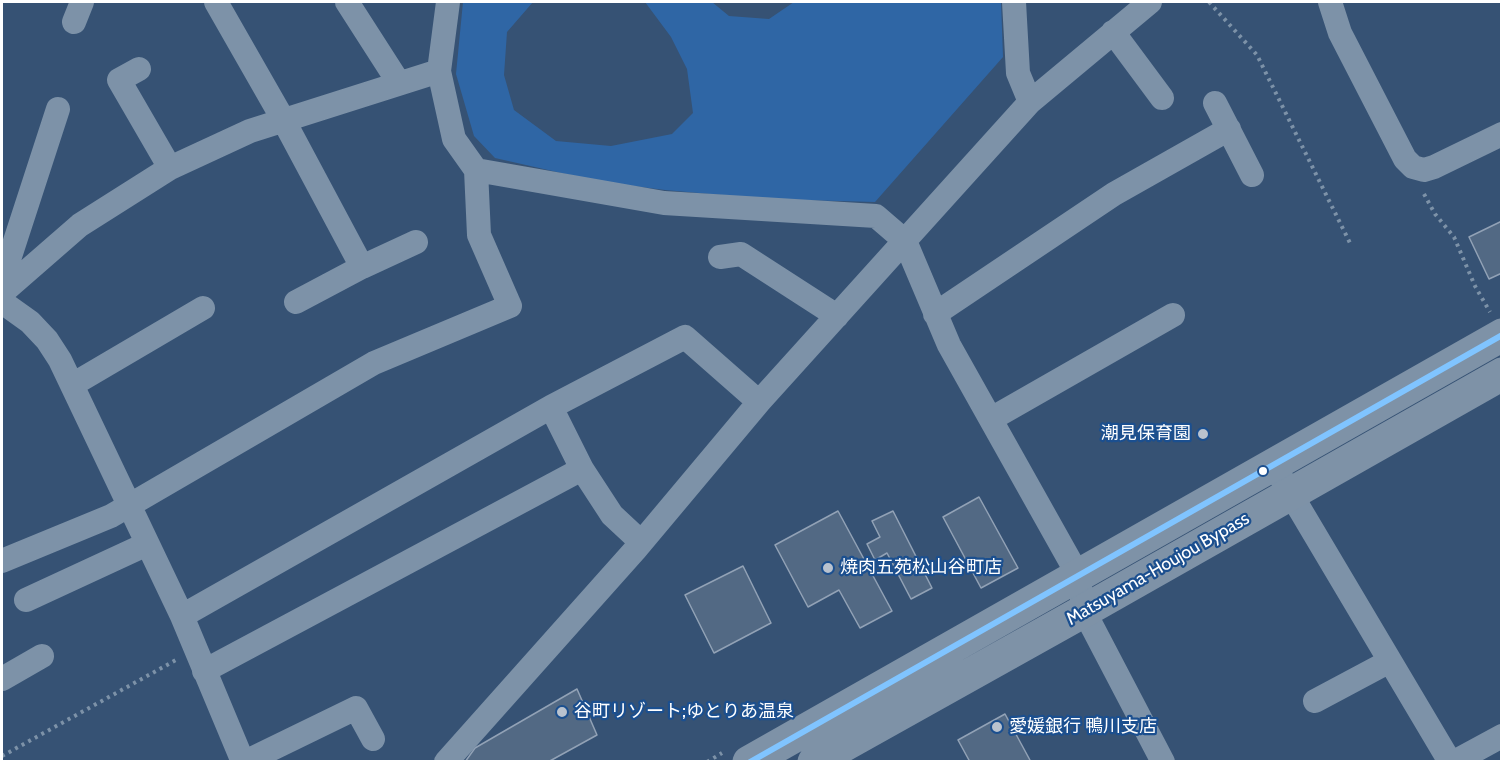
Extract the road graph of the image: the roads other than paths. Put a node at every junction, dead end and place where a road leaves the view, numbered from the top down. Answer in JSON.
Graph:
{"nodes":[{"id":1,"x":216,"y":2,"type":"edge"},
{"id":2,"x":347,"y":2,"type":"edge"},
{"id":3,"x":448,"y":2,"type":"edge"},
{"id":4,"x":1014,"y":2,"type":"edge"},
{"id":5,"x":1150,"y":2,"type":"edge"},
{"id":6,"x":1330,"y":2,"type":"edge"},
{"id":7,"x":1113,"y":32,"type":"junction"},
{"id":8,"x":139,"y":69,"type":"dead end"},
{"id":9,"x":439,"y":71,"type":"junction"},
{"id":10,"x":399,"y":83,"type":"junction"},
{"id":11,"x":1162,"y":98,"type":"dead end"},
{"id":12,"x":1030,"y":102,"type":"junction"},
{"id":13,"x":1215,"y":103,"type":"dead end"},
{"id":14,"x":58,"y":109,"type":"dead end"},
{"id":15,"x":284,"y":121,"type":"junction"},
{"id":16,"x":1229,"y":129,"type":"junction"},
{"id":17,"x":1502,"y":134,"type":"edge"},
{"id":18,"x":170,"y":168,"type":"junction"},
{"id":19,"x":476,"y":170,"type":"junction"},
{"id":20,"x":1252,"y":175,"type":"dead end"},
{"id":21,"x":905,"y":241,"type":"junction"},
{"id":22,"x":416,"y":242,"type":"dead end"},
{"id":23,"x":720,"y":257,"type":"dead end"},
{"id":24,"x":362,"y":267,"type":"junction"},
{"id":25,"x":2,"y":281,"type":"edge"},
{"id":26,"x":2,"y":293,"type":"edge"},
{"id":27,"x":2,"y":302,"type":"edge"},
{"id":28,"x":296,"y":302,"type":"dead end"},
{"id":29,"x":203,"y":308,"type":"dead end"},
{"id":30,"x":936,"y":314,"type":"junction"},
{"id":31,"x":1173,"y":315,"type":"dead end"},
{"id":32,"x":837,"y":316,"type":"junction"},
{"id":33,"x":1498,"y":328,"type":"edge"},
{"id":34,"x":1502,"y":374,"type":"edge"},
{"id":35,"x":72,"y":385,"type":"junction"},
{"id":36,"x":759,"y":402,"type":"junction"},
{"id":37,"x":551,"y":407,"type":"junction"},
{"id":38,"x":991,"y":420,"type":"junction"},
{"id":39,"x":1273,"y":464,"type":"junction"},
{"id":40,"x":582,"y":469,"type":"junction"},
{"id":41,"x":1290,"y":493,"type":"junction"},
{"id":42,"x":128,"y":505,"type":"junction"},
{"id":43,"x":641,"y":542,"type":"junction"},
{"id":44,"x":147,"y":544,"type":"junction"},
{"id":45,"x":2,"y":558,"type":"edge"},
{"id":46,"x":1078,"y":575,"type":"junction"},
{"id":47,"x":26,"y":600,"type":"dead end"},
{"id":48,"x":1084,"y":611,"type":"junction"},
{"id":49,"x":182,"y":616,"type":"junction"},
{"id":50,"x":42,"y":656,"type":"dead end"},
{"id":51,"x":200,"y":660,"type":"junction"},
{"id":52,"x":1390,"y":661,"type":"junction"},
{"id":53,"x":2,"y":679,"type":"edge"},
{"id":54,"x":1315,"y":701,"type":"dead end"},
{"id":55,"x":1502,"y":736,"type":"edge"},
{"id":56,"x":373,"y":739,"type":"dead end"},
{"id":57,"x":244,"y":762,"type":"edge"},
{"id":58,"x":446,"y":762,"type":"edge"},
{"id":59,"x":749,"y":762,"type":"edge"},
{"id":60,"x":814,"y":762,"type":"edge"},
{"id":61,"x":1162,"y":762,"type":"edge"},
{"id":62,"x":1452,"y":762,"type":"edge"}],
"edges":[{"from":1,"to":15,"type":"street"},
{"from":2,"to":10,"type":"street"},
{"from":3,"to":9,"type":"street"},
{"from":4,"to":12,"type":"street"},
{"from":5,"to":7,"type":"street"},
{"from":6,"to":17,"type":"street"},
{"from":7,"to":11,"type":"street"},
{"from":7,"to":12,"type":"street"},
{"from":8,"to":18,"type":"street"},
{"from":9,"to":10,"type":"street"},
{"from":9,"to":19,"type":"street"},
{"from":10,"to":15,"type":"street"},
{"from":12,"to":21,"type":"street"},
{"from":13,"to":16,"type":"street"},
{"from":14,"to":25,"type":"street"},
{"from":15,"to":18,"type":"street"},
{"from":15,"to":24,"type":"street"},
{"from":16,"to":20,"type":"street"},
{"from":16,"to":30,"type":"street"},
{"from":18,"to":26,"type":"street"},
{"from":19,"to":21,"type":"street"},
{"from":19,"to":42,"type":"street"},
{"from":21,"to":30,"type":"street"},
{"from":21,"to":32,"type":"street"},
{"from":22,"to":24,"type":"street"},
{"from":23,"to":32,"type":"street"},
{"from":24,"to":28,"type":"street"},
{"from":27,"to":35,"type":"street"},
{"from":29,"to":35,"type":"street"},
{"from":30,"to":38,"type":"street"},
{"from":31,"to":38,"type":"street"},
{"from":32,"to":36,"type":"street"},
{"from":33,"to":39,"type":"highway","name":"Matsuyama-Houjou Bypass"},
{"from":34,"to":41,"type":"highway","name":"Matsuyama-Houjou Bypass"},
{"from":35,"to":42,"type":"street"},
{"from":36,"to":37,"type":"street"},
{"from":36,"to":43,"type":"street"},
{"from":37,"to":40,"type":"street"},
{"from":37,"to":49,"type":"street"},
{"from":38,"to":46,"type":"street"},
{"from":39,"to":41,"type":"street"},
{"from":39,"to":46,"type":"highway","name":"Matsuyama-Houjou Bypass"},
{"from":40,"to":43,"type":"street"},
{"from":40,"to":51,"type":"street"},
{"from":41,"to":48,"type":"highway","name":"Matsuyama-Houjou Bypass"},
{"from":41,"to":52,"type":"street"},
{"from":42,"to":44,"type":"street"},
{"from":42,"to":45,"type":"street"},
{"from":43,"to":58,"type":"street"},
{"from":44,"to":47,"type":"street"},
{"from":44,"to":49,"type":"street"},
{"from":46,"to":48,"type":"street"},
{"from":46,"to":59,"type":"highway","name":"Matsuyama-Houjou Bypass"},
{"from":48,"to":60,"type":"highway","name":"Matsuyama-Houjou Bypass"},
{"from":48,"to":61,"type":"street"},
{"from":49,"to":51,"type":"street"},
{"from":50,"to":53,"type":"street"},
{"from":51,"to":57,"type":"street"},
{"from":52,"to":54,"type":"street"},
{"from":52,"to":62,"type":"street"},
{"from":55,"to":62,"type":"street"},
{"from":56,"to":57,"type":"street"}]}
